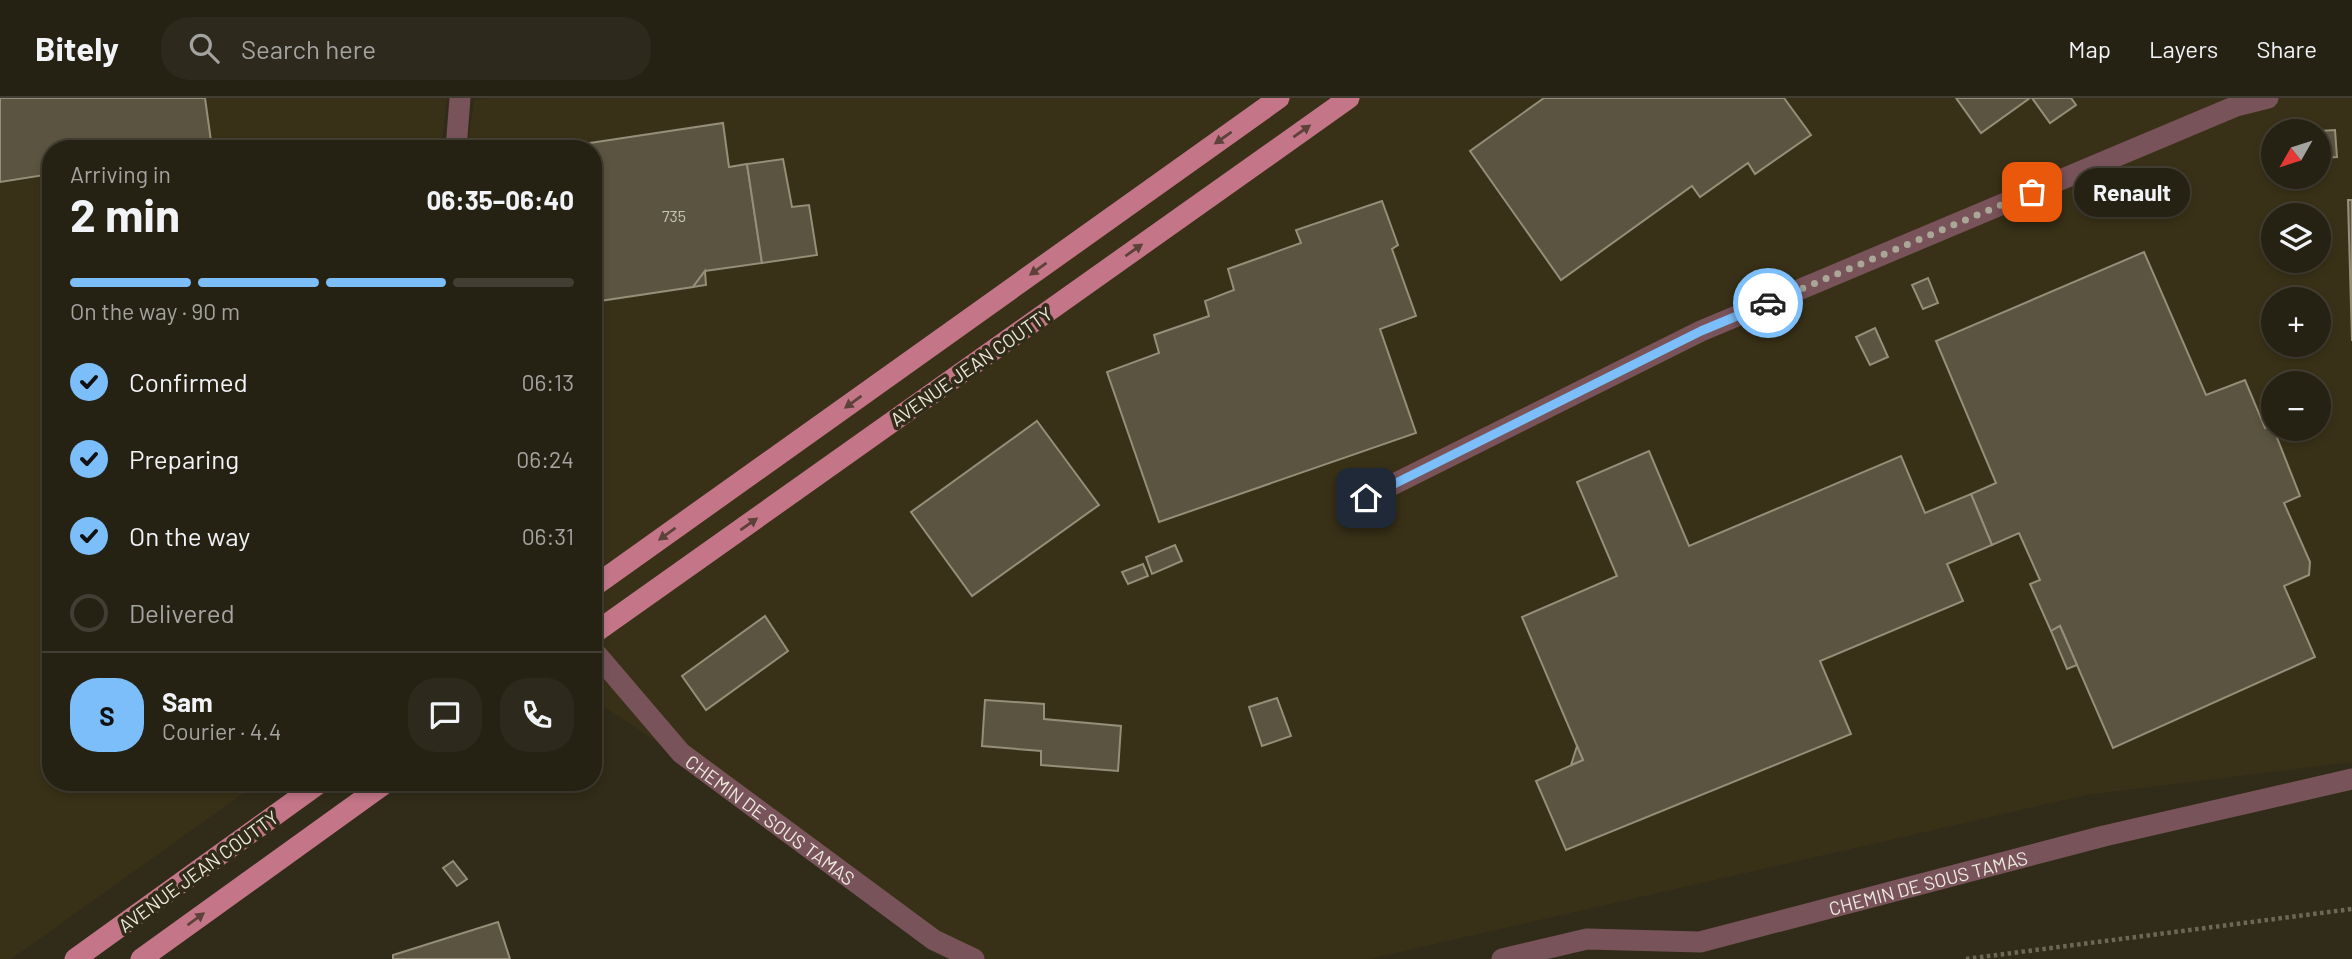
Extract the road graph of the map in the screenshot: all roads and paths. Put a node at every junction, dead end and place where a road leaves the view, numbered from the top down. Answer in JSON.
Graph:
{"nodes":[{"id":1,"x":460,"y":98,"type":"edge"},
{"id":2,"x":1279,"y":98,"type":"edge"},
{"id":3,"x":1349,"y":98,"type":"edge"},
{"id":4,"x":2268,"y":98,"type":"edge"},
{"id":5,"x":457,"y":140,"type":"edge"},
{"id":6,"x":1366,"y":498,"type":"dead end"},
{"id":7,"x":602,"y":581,"type":"edge"},
{"id":8,"x":602,"y":628,"type":"edge"},
{"id":9,"x":602,"y":661,"type":"edge"},
{"id":10,"x":2352,"y":779,"type":"edge"},
{"id":11,"x":308,"y":791,"type":"edge"},
{"id":12,"x":374,"y":791,"type":"edge"},
{"id":13,"x":2352,"y":909,"type":"edge"},
{"id":14,"x":75,"y":959,"type":"edge"},
{"id":15,"x":141,"y":959,"type":"edge"},
{"id":16,"x":974,"y":959,"type":"edge"},
{"id":17,"x":1503,"y":959,"type":"edge"},
{"id":18,"x":1966,"y":959,"type":"edge"}],
"edges":[{"from":1,"to":5,"type":"street"},
{"from":2,"to":7,"type":"main road","name":"AVENUE JEAN COUTTY","one_way":true},
{"from":8,"to":3,"type":"main road","name":"AVENUE JEAN COUTTY","one_way":true},
{"from":4,"to":6,"type":"street"},
{"from":9,"to":16,"type":"street","name":"CHEMIN DE SOUS TAMAS"},
{"from":10,"to":17,"type":"street","name":"CHEMIN DE SOUS TAMAS"},
{"from":11,"to":14,"type":"main road","name":"AVENUE JEAN COUTTY"},
{"from":15,"to":12,"type":"main road","name":"AVENUE JEAN COUTTY","one_way":true},
{"from":13,"to":18,"type":"path"}]}
